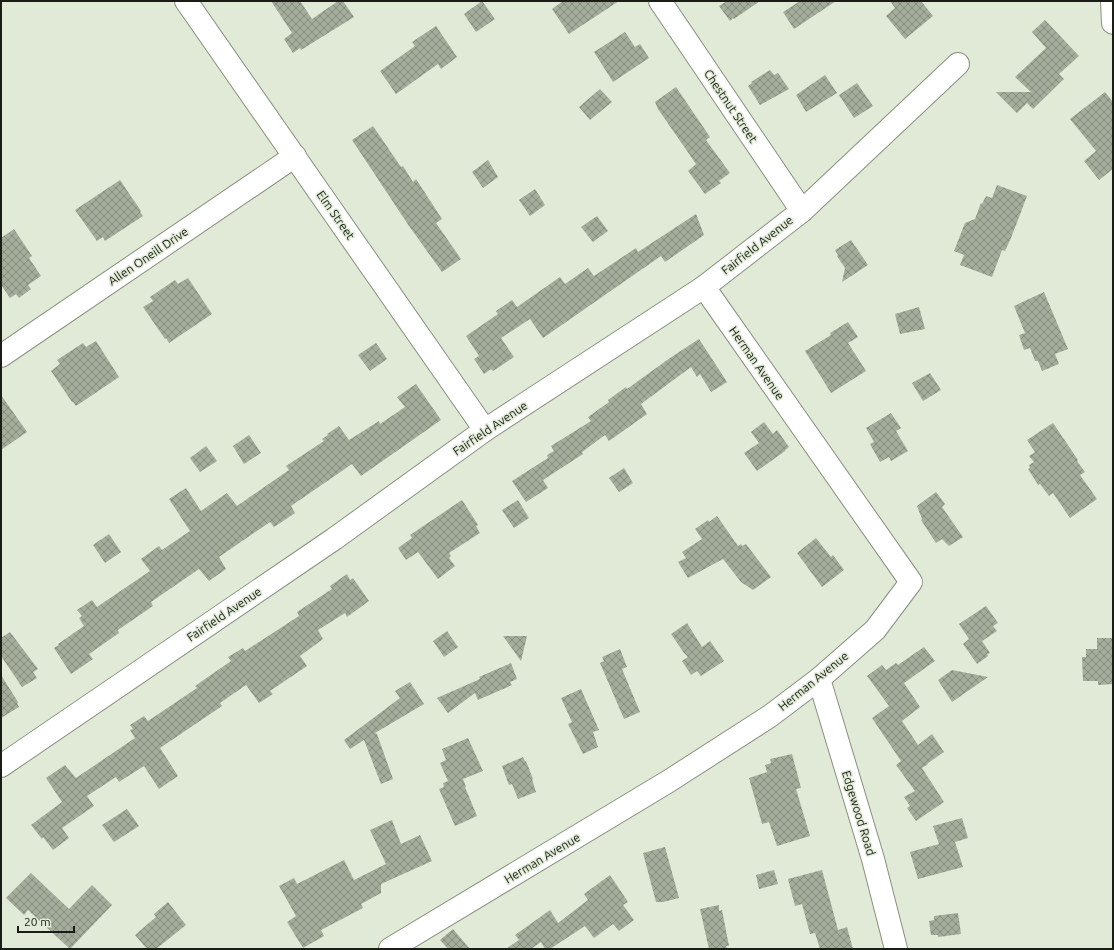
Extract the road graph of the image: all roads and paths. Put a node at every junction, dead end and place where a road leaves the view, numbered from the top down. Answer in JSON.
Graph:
{"nodes":[{"id":1,"x":186,"y":1,"type":"edge"},
{"id":2,"x":660,"y":1,"type":"edge"},
{"id":3,"x":1112,"y":1,"type":"edge"},
{"id":4,"x":1113,"y":23,"type":"edge"},
{"id":5,"x":958,"y":64,"type":"dead end"},
{"id":6,"x":295,"y":156,"type":"junction"},
{"id":7,"x":802,"y":210,"type":"junction"},
{"id":8,"x":704,"y":287,"type":"junction"},
{"id":9,"x":1,"y":356,"type":"edge"},
{"id":10,"x":485,"y":430,"type":"junction"},
{"id":11,"x":819,"y":679,"type":"junction"},
{"id":12,"x":1,"y":766,"type":"edge"},
{"id":13,"x":390,"y":949,"type":"edge"},
{"id":14,"x":896,"y":949,"type":"edge"}],
"edges":[{"from":1,"to":6,"type":"street","name":"Elm Street"},
{"from":2,"to":7,"type":"street","name":"Chestnut Street"},
{"from":3,"to":4,"type":"street"},
{"from":5,"to":7,"type":"street","name":"Fairfield Avenue"},
{"from":6,"to":9,"type":"street","name":"Allen Oneill Drive"},
{"from":6,"to":10,"type":"street","name":"Elm Street"},
{"from":7,"to":8,"type":"street","name":"Fairfield Avenue"},
{"from":8,"to":10,"type":"street","name":"Fairfield Avenue"},
{"from":8,"to":11,"type":"street","name":"Herman Avenue"},
{"from":10,"to":12,"type":"street","name":"Fairfield Avenue"},
{"from":11,"to":13,"type":"street","name":"Herman Avenue"},
{"from":11,"to":14,"type":"street","name":"Edgewood Road"}]}
